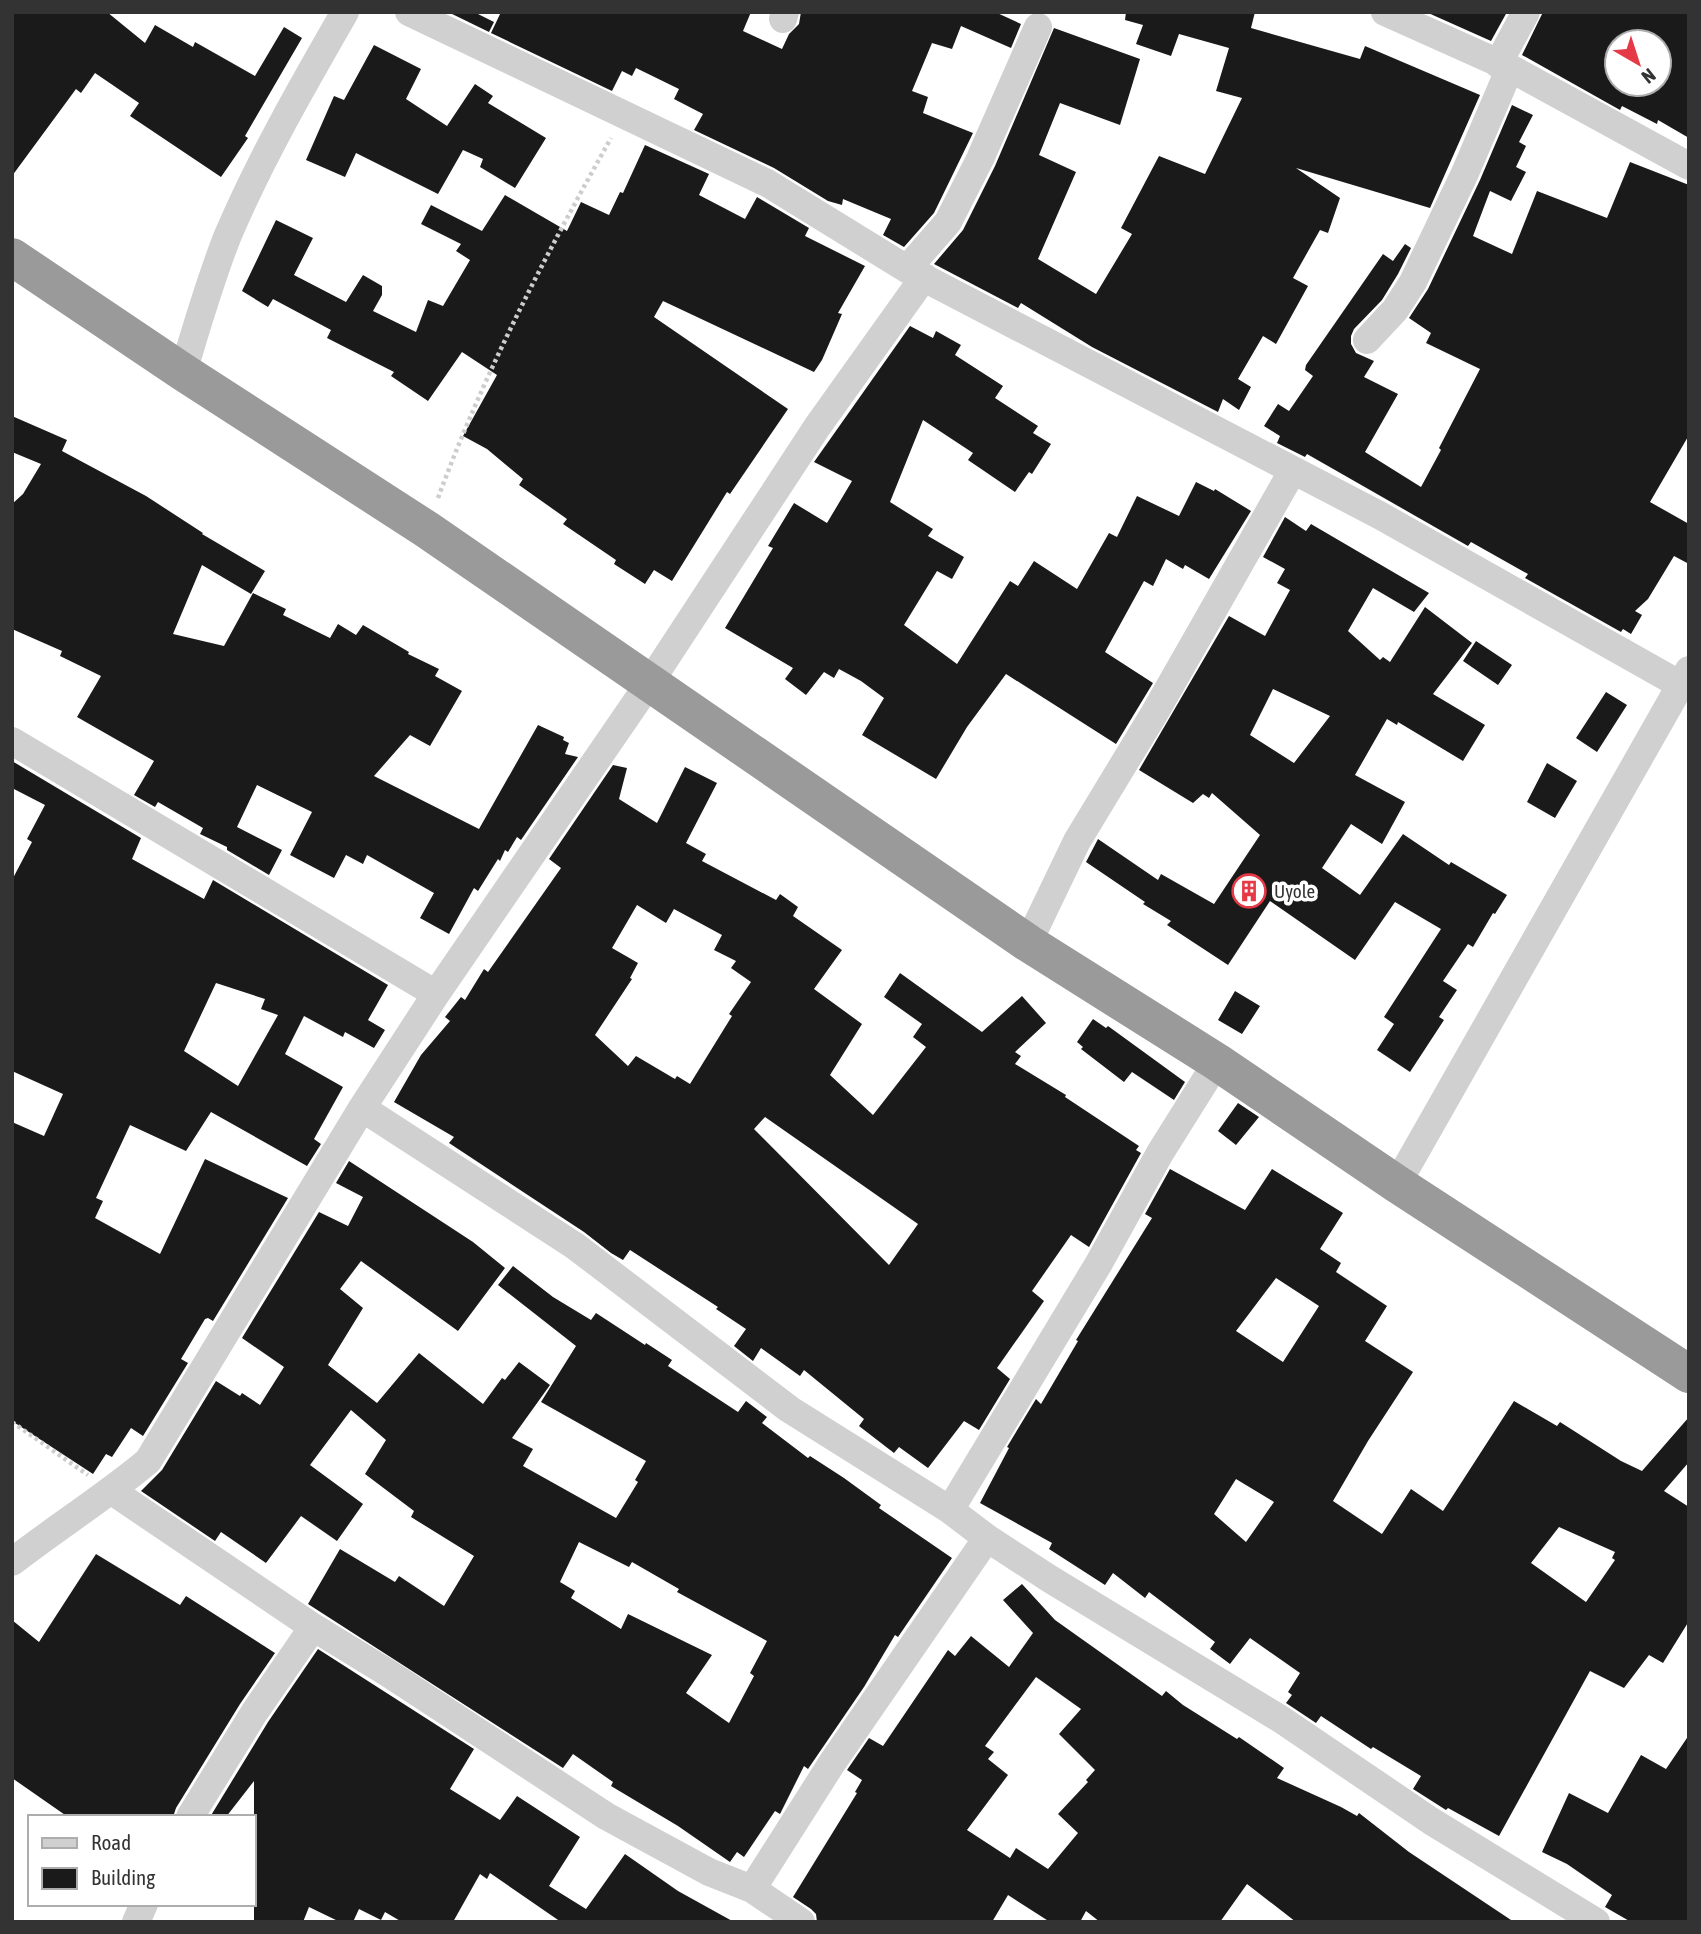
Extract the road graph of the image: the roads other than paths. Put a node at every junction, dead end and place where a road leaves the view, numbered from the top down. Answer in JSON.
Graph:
{"nodes":[{"id":1,"x":345,"y":12,"type":"edge"},
{"id":2,"x":409,"y":12,"type":"edge"},
{"id":3,"x":1385,"y":12,"type":"edge"},
{"id":4,"x":1526,"y":12,"type":"edge"},
{"id":5,"x":1038,"y":27,"type":"dead end"},
{"id":6,"x":1504,"y":66,"type":"junction"},
{"id":7,"x":1689,"y":166,"type":"edge"},
{"id":8,"x":12,"y":257,"type":"edge"},
{"id":9,"x":916,"y":273,"type":"junction"},
{"id":10,"x":1367,"y":340,"type":"dead end"},
{"id":11,"x":183,"y":372,"type":"junction"},
{"id":12,"x":1293,"y":470,"type":"junction"},
{"id":13,"x":1684,"y":677,"type":"edge"},
{"id":14,"x":650,"y":682,"type":"junction"},
{"id":15,"x":12,"y":741,"type":"edge"},
{"id":16,"x":1028,"y":943,"type":"junction"},
{"id":17,"x":436,"y":994,"type":"junction"},
{"id":18,"x":1217,"y":1062,"type":"junction"},
{"id":19,"x":362,"y":1108,"type":"junction"},
{"id":20,"x":1397,"y":1184,"type":"junction"},
{"id":21,"x":1689,"y":1374,"type":"edge"},
{"id":22,"x":112,"y":1491,"type":"junction"},
{"id":23,"x":950,"y":1510,"type":"junction"},
{"id":24,"x":987,"y":1538,"type":"junction"},
{"id":25,"x":12,"y":1562,"type":"edge"},
{"id":26,"x":313,"y":1627,"type":"junction"},
{"id":27,"x":191,"y":1815,"type":"edge"},
{"id":28,"x":752,"y":1889,"type":"junction"},
{"id":29,"x":143,"y":1906,"type":"edge"},
{"id":30,"x":788,"y":1918,"type":"edge"},
{"id":31,"x":136,"y":1922,"type":"edge"},
{"id":32,"x":1596,"y":1922,"type":"edge"}],
"edges":[{"from":1,"to":11,"type":"street"},
{"from":2,"to":9,"type":"street"},
{"from":3,"to":6,"type":"street"},
{"from":4,"to":6,"type":"street"},
{"from":5,"to":9,"type":"street"},
{"from":6,"to":7,"type":"street"},
{"from":6,"to":10,"type":"street"},
{"from":8,"to":11,"type":"highway"},
{"from":9,"to":12,"type":"street"},
{"from":9,"to":14,"type":"street"},
{"from":11,"to":14,"type":"highway"},
{"from":12,"to":13,"type":"street"},
{"from":12,"to":16,"type":"street"},
{"from":13,"to":20,"type":"street"},
{"from":14,"to":16,"type":"highway"},
{"from":14,"to":17,"type":"street"},
{"from":15,"to":17,"type":"street"},
{"from":16,"to":18,"type":"highway"},
{"from":17,"to":19,"type":"street"},
{"from":18,"to":20,"type":"highway"},
{"from":18,"to":23,"type":"street"},
{"from":19,"to":22,"type":"street"},
{"from":19,"to":23,"type":"street"},
{"from":20,"to":21,"type":"highway"},
{"from":22,"to":25,"type":"street"},
{"from":22,"to":26,"type":"street"},
{"from":23,"to":24,"type":"street"},
{"from":24,"to":28,"type":"street"},
{"from":24,"to":32,"type":"street"},
{"from":26,"to":27,"type":"street"},
{"from":26,"to":28,"type":"street"},
{"from":28,"to":30,"type":"street"},
{"from":29,"to":31,"type":"street"}]}
